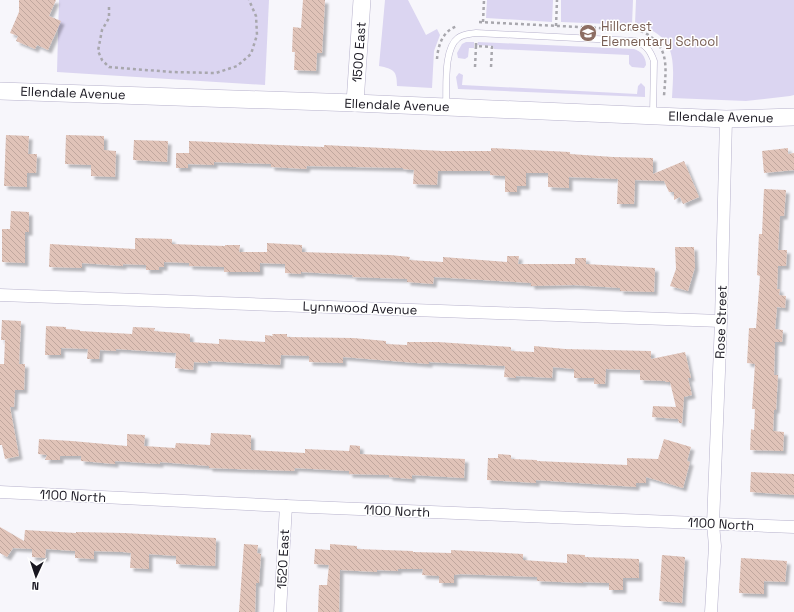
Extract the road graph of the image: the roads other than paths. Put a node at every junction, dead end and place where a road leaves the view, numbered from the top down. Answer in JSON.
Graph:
{"nodes":[{"id":1,"x":362,"y":0,"type":"edge"},
{"id":2,"x":0,"y":91,"type":"edge"},
{"id":3,"x":356,"y":103,"type":"junction"},
{"id":4,"x":446,"y":107,"type":"junction"},
{"id":5,"x":653,"y":116,"type":"junction"},
{"id":6,"x":794,"y":117,"type":"edge"},
{"id":7,"x":726,"y":119,"type":"junction"},
{"id":8,"x":0,"y":295,"type":"edge"},
{"id":9,"x":721,"y":321,"type":"junction"},
{"id":10,"x":0,"y":492,"type":"edge"},
{"id":11,"x":286,"y":506,"type":"junction"},
{"id":12,"x":713,"y":524,"type":"junction"},
{"id":13,"x":794,"y":527,"type":"edge"},
{"id":14,"x":280,"y":612,"type":"edge"},
{"id":15,"x":711,"y":612,"type":"edge"}],
"edges":[{"from":1,"to":3,"type":"street","name":"1500 East"},
{"from":2,"to":3,"type":"street","name":"Ellendale Avenue"},
{"from":3,"to":4,"type":"street","name":"Ellendale Avenue"},
{"from":4,"to":5,"type":"street","name":"Ellendale Avenue"},
{"from":4,"to":5,"type":"lane"},
{"from":5,"to":7,"type":"street","name":"Ellendale Avenue"},
{"from":6,"to":7,"type":"street","name":"Ellendale Avenue"},
{"from":7,"to":9,"type":"street","name":"Rose Street"},
{"from":8,"to":9,"type":"street","name":"Lynnwood Avenue"},
{"from":9,"to":12,"type":"street","name":"Rose Street"},
{"from":10,"to":11,"type":"street","name":"1100 North"},
{"from":11,"to":12,"type":"street","name":"1100 North"},
{"from":11,"to":14,"type":"street","name":"1520 East"},
{"from":12,"to":13,"type":"street","name":"1100 North"},
{"from":12,"to":15,"type":"street","name":"Rose Street"}]}
